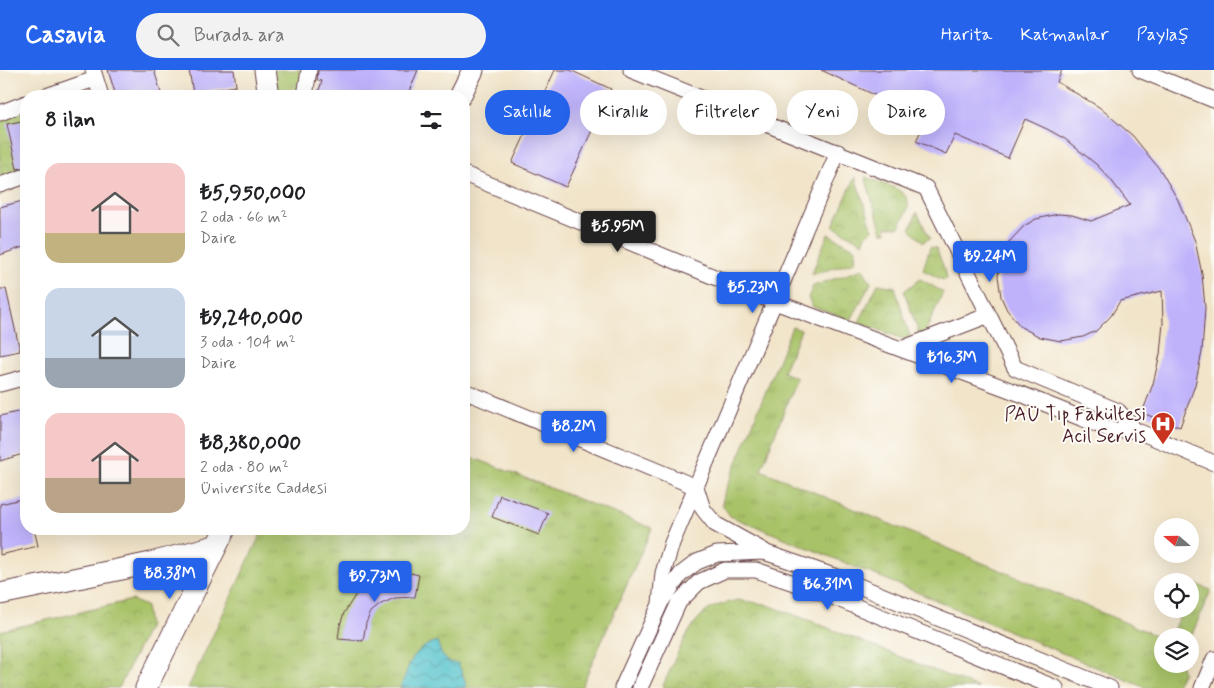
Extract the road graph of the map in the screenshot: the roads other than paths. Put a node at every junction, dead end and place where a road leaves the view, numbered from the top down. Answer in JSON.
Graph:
{"nodes":[{"id":1,"x":265,"y":70,"type":"edge"},
{"id":2,"x":309,"y":70,"type":"edge"},
{"id":3,"x":473,"y":70,"type":"edge"},
{"id":4,"x":631,"y":70,"type":"edge"},
{"id":5,"x":1140,"y":70,"type":"edge"},
{"id":6,"x":94,"y":74,"type":"edge"},
{"id":7,"x":59,"y":90,"type":"edge"},
{"id":8,"x":99,"y":90,"type":"edge"},
{"id":9,"x":268,"y":90,"type":"edge"},
{"id":10,"x":306,"y":90,"type":"edge"},
{"id":11,"x":463,"y":90,"type":"edge"},
{"id":12,"x":1214,"y":100,"type":"edge"},
{"id":13,"x":20,"y":105,"type":"edge"},
{"id":14,"x":0,"y":113,"type":"edge"},
{"id":15,"x":838,"y":152,"type":"junction"},
{"id":16,"x":470,"y":177,"type":"edge"},
{"id":17,"x":20,"y":178,"type":"edge"},
{"id":18,"x":0,"y":185,"type":"edge"},
{"id":19,"x":775,"y":302,"type":"junction"},
{"id":20,"x":989,"y":315,"type":"junction"},
{"id":21,"x":902,"y":349,"type":"junction"},
{"id":22,"x":20,"y":379,"type":"edge"},
{"id":23,"x":0,"y":384,"type":"edge"},
{"id":24,"x":470,"y":394,"type":"edge"},
{"id":25,"x":1135,"y":430,"type":"junction"},
{"id":26,"x":1214,"y":463,"type":"edge"},
{"id":27,"x":696,"y":487,"type":"junction"},
{"id":28,"x":220,"y":537,"type":"edge"},
{"id":29,"x":764,"y":552,"type":"junction"},
{"id":30,"x":0,"y":594,"type":"edge"},
{"id":31,"x":660,"y":603,"type":"dead end"},
{"id":32,"x":1214,"y":659,"type":"edge"},
{"id":33,"x":146,"y":688,"type":"edge"},
{"id":34,"x":622,"y":688,"type":"edge"},
{"id":35,"x":640,"y":688,"type":"edge"},
{"id":36,"x":1056,"y":688,"type":"edge"},
{"id":37,"x":1110,"y":688,"type":"edge"},
{"id":38,"x":1202,"y":688,"type":"edge"}],
"edges":[{"from":1,"to":9,"type":"main road"},
{"from":2,"to":10,"type":"street"},
{"from":3,"to":11,"type":"main road"},
{"from":4,"to":15,"type":"street"},
{"from":5,"to":12,"type":"street"},
{"from":6,"to":7,"type":"street"},
{"from":6,"to":8,"type":"street"},
{"from":13,"to":14,"type":"street"},
{"from":15,"to":19,"type":"street"},
{"from":15,"to":20,"type":"street"},
{"from":16,"to":19,"type":"street"},
{"from":17,"to":18,"type":"street"},
{"from":19,"to":21,"type":"street"},
{"from":19,"to":27,"type":"street"},
{"from":20,"to":21,"type":"street"},
{"from":20,"to":25,"type":"street"},
{"from":21,"to":25,"type":"street"},
{"from":22,"to":23,"type":"street"},
{"from":24,"to":27,"type":"street"},
{"from":25,"to":26,"type":"street"},
{"from":27,"to":29,"type":"street"},
{"from":27,"to":31,"type":"street"},
{"from":28,"to":30,"type":"main road"},
{"from":28,"to":33,"type":"main road"},
{"from":29,"to":34,"type":"street"},
{"from":29,"to":37,"type":"street"},
{"from":32,"to":38,"type":"street"},
{"from":35,"to":36,"type":"street"}]}
